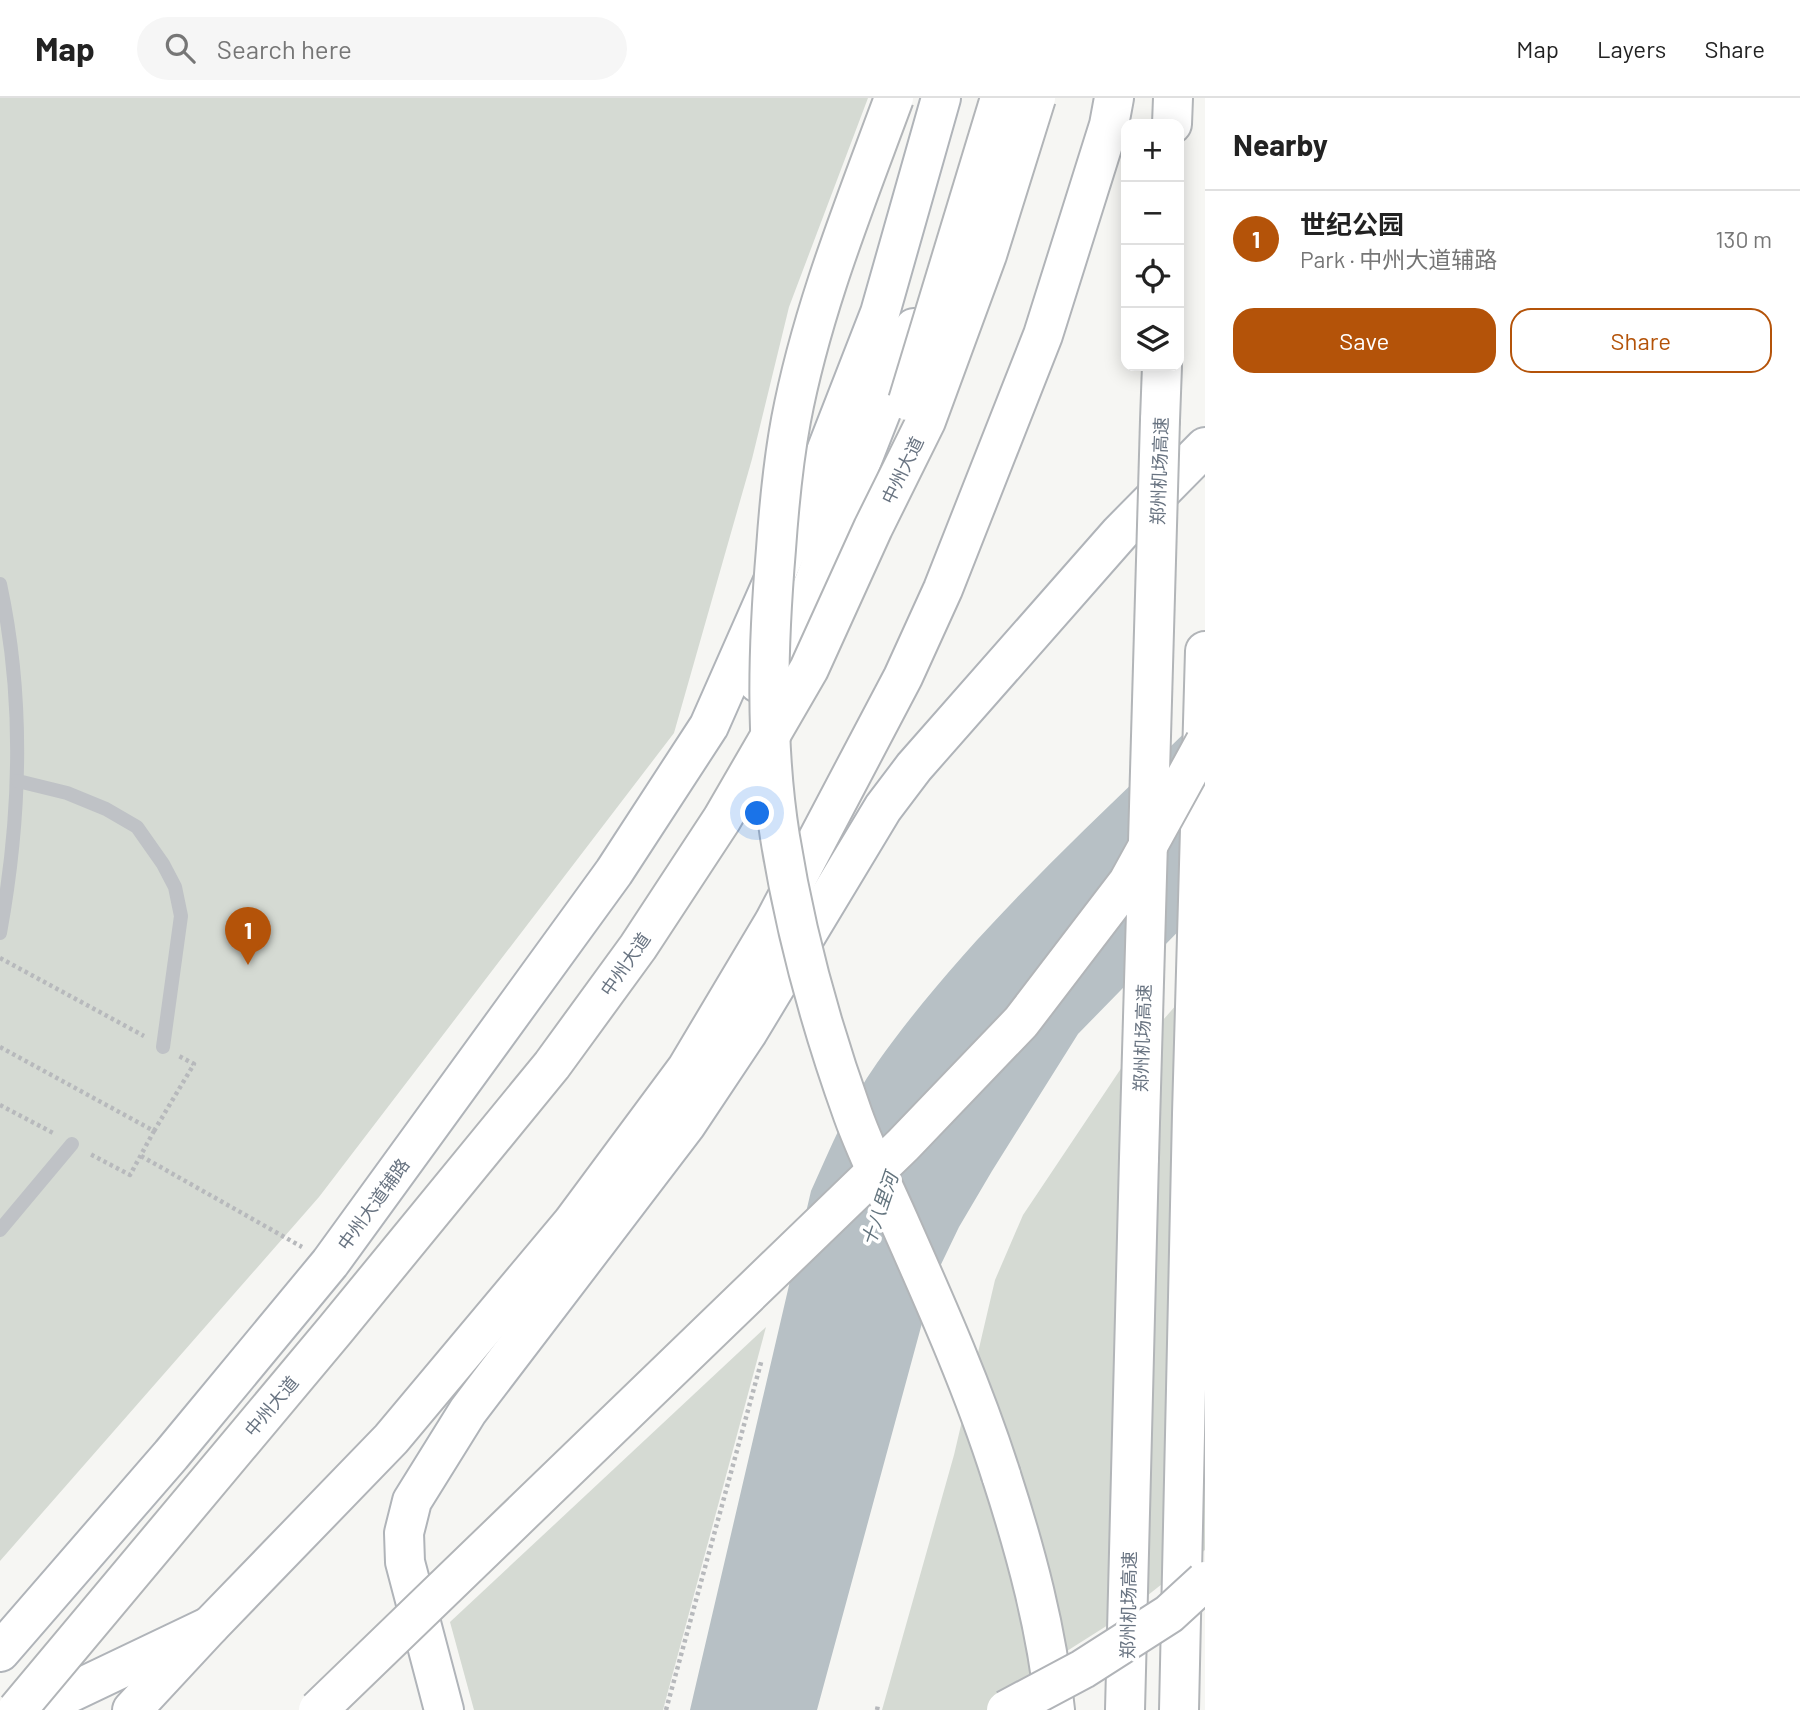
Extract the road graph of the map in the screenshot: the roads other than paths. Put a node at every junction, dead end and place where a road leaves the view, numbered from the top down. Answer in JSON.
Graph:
{"nodes":[{"id":1,"x":894,"y":98,"type":"edge"},
{"id":2,"x":941,"y":98,"type":"edge"},
{"id":3,"x":1003,"y":98,"type":"edge"},
{"id":4,"x":1037,"y":98,"type":"edge"},
{"id":5,"x":1114,"y":98,"type":"edge"},
{"id":6,"x":1173,"y":98,"type":"edge"},
{"id":7,"x":1172,"y":119,"type":"edge"},
{"id":8,"x":1162,"y":371,"type":"edge"},
{"id":9,"x":1205,"y":447,"type":"edge"},
{"id":10,"x":873,"y":528,"type":"junction"},
{"id":11,"x":0,"y":584,"type":"edge"},
{"id":12,"x":1205,"y":651,"type":"edge"},
{"id":13,"x":709,"y":726,"type":"junction"},
{"id":14,"x":1205,"y":742,"type":"edge"},
{"id":15,"x":18,"y":781,"type":"junction"},
{"id":16,"x":0,"y":933,"type":"edge"},
{"id":17,"x":163,"y":1047,"type":"road end"},
{"id":18,"x":72,"y":1144,"type":"road end"},
{"id":19,"x":0,"y":1230,"type":"edge"},
{"id":20,"x":1205,"y":1581,"type":"edge"},
{"id":21,"x":210,"y":1626,"type":"junction"},
{"id":22,"x":0,"y":1653,"type":"edge"},
{"id":23,"x":17,"y":1710,"type":"edge"},
{"id":24,"x":34,"y":1710,"type":"edge"},
{"id":25,"x":132,"y":1710,"type":"edge"},
{"id":26,"x":318,"y":1710,"type":"edge"},
{"id":27,"x":444,"y":1710,"type":"edge"},
{"id":28,"x":1006,"y":1710,"type":"edge"},
{"id":29,"x":1055,"y":1710,"type":"edge"},
{"id":30,"x":1125,"y":1710,"type":"edge"},
{"id":31,"x":1179,"y":1710,"type":"edge"}],
"edges":[{"from":1,"to":29,"type":"main road","bridge":true},
{"from":2,"to":13,"type":"main road"},
{"from":3,"to":10,"type":"main road","bridge":true},
{"from":3,"to":13,"type":"main road"},
{"from":4,"to":10,"type":"main road","name":"中州大道","bridge":true},
{"from":5,"to":21,"type":"main road"},
{"from":6,"to":7,"type":"main road"},
{"from":8,"to":30,"type":"main road","name":"郑州机场高速","bridge":true},
{"from":9,"to":27,"type":"main road"},
{"from":10,"to":23,"type":"main road","name":"中州大道","bridge":true},
{"from":11,"to":15,"type":"lane"},
{"from":12,"to":31,"type":"main road","bridge":true},
{"from":13,"to":22,"type":"main road","name":"中州大道辅路"},
{"from":14,"to":26,"type":"main road","bridge":true},
{"from":15,"to":16,"type":"lane"},
{"from":15,"to":17,"type":"lane"},
{"from":18,"to":19,"type":"lane"},
{"from":20,"to":28,"type":"main road","bridge":true},
{"from":21,"to":24,"type":"main road"},
{"from":21,"to":25,"type":"main road"}]}
